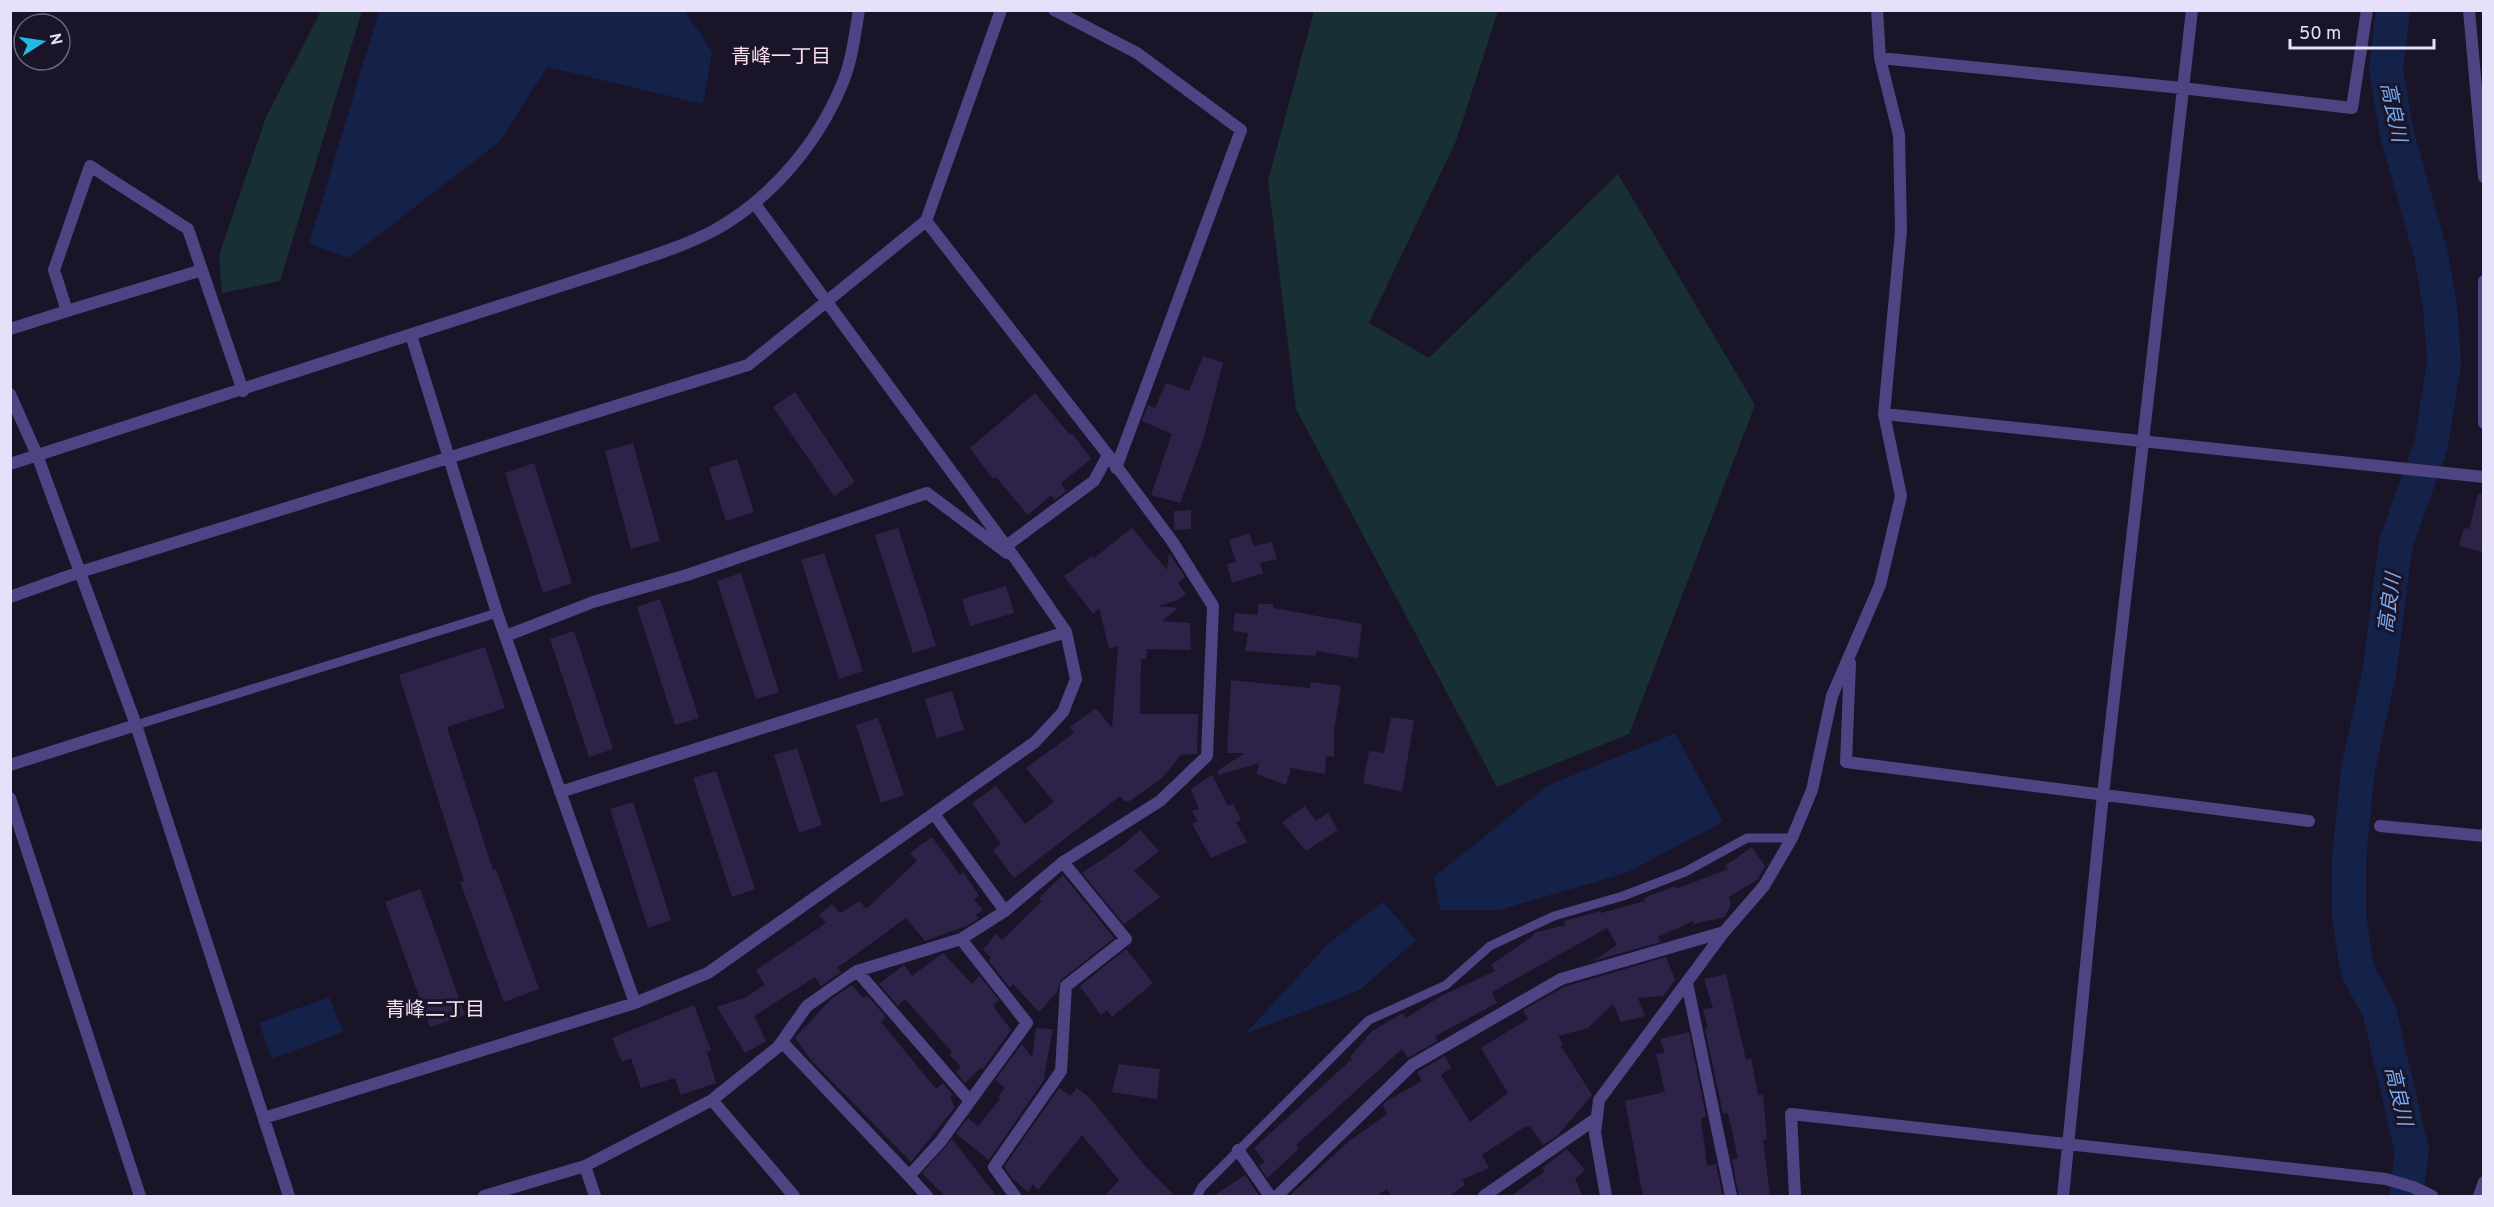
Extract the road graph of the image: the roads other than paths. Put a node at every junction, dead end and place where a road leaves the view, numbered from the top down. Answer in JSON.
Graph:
{"nodes":[{"id":1,"x":859,"y":10,"type":"edge"},
{"id":2,"x":1001,"y":10,"type":"edge"},
{"id":3,"x":1054,"y":10,"type":"edge"},
{"id":4,"x":1876,"y":10,"type":"edge"},
{"id":5,"x":2192,"y":10,"type":"edge"},
{"id":6,"x":2367,"y":10,"type":"edge"},
{"id":7,"x":2469,"y":10,"type":"edge"},
{"id":8,"x":1880,"y":58,"type":"junction"},
{"id":9,"x":2182,"y":88,"type":"junction"},
{"id":10,"x":2484,"y":177,"type":"edge"},
{"id":11,"x":755,"y":204,"type":"junction"},
{"id":12,"x":926,"y":221,"type":"junction"},
{"id":13,"x":202,"y":270,"type":"junction"},
{"id":14,"x":2484,"y":281,"type":"edge"},
{"id":15,"x":827,"y":303,"type":"junction"},
{"id":16,"x":67,"y":311,"type":"junction"},
{"id":17,"x":10,"y":329,"type":"edge"},
{"id":18,"x":411,"y":335,"type":"junction"},
{"id":19,"x":243,"y":391,"type":"junction"},
{"id":20,"x":10,"y":394,"type":"edge"},
{"id":21,"x":1884,"y":414,"type":"junction"},
{"id":22,"x":2484,"y":423,"type":"edge"},
{"id":23,"x":2144,"y":442,"type":"junction"},
{"id":24,"x":37,"y":455,"type":"junction"},
{"id":25,"x":1108,"y":455,"type":"junction"},
{"id":26,"x":450,"y":459,"type":"junction"},
{"id":27,"x":10,"y":464,"type":"edge"},
{"id":28,"x":1116,"y":468,"type":"junction"},
{"id":29,"x":2484,"y":477,"type":"edge"},
{"id":30,"x":1006,"y":546,"type":"junction"},
{"id":31,"x":1017,"y":561,"type":"junction"},
{"id":32,"x":80,"y":572,"type":"junction"},
{"id":33,"x":10,"y":597,"type":"edge"},
{"id":34,"x":497,"y":613,"type":"junction"},
{"id":35,"x":1066,"y":632,"type":"junction"},
{"id":36,"x":506,"y":636,"type":"junction"},
{"id":37,"x":1850,"y":656,"type":"junction"},
{"id":38,"x":136,"y":725,"type":"junction"},
{"id":39,"x":10,"y":765,"type":"edge"},
{"id":40,"x":560,"y":792,"type":"junction"},
{"id":41,"x":2103,"y":794,"type":"junction"},
{"id":42,"x":10,"y":798,"type":"edge"},
{"id":43,"x":934,"y":814,"type":"junction"},
{"id":44,"x":2309,"y":820,"type":"dead end"},
{"id":45,"x":2380,"y":826,"type":"dead end"},
{"id":46,"x":2484,"y":836,"type":"edge"},
{"id":47,"x":1792,"y":838,"type":"junction"},
{"id":48,"x":1063,"y":862,"type":"junction"},
{"id":49,"x":1005,"y":911,"type":"junction"},
{"id":50,"x":1724,"y":932,"type":"junction"},
{"id":51,"x":961,"y":939,"type":"junction"},
{"id":52,"x":857,"y":971,"type":"junction"},
{"id":53,"x":1687,"y":983,"type":"junction"},
{"id":54,"x":635,"y":1003,"type":"junction"},
{"id":55,"x":782,"y":1042,"type":"junction"},
{"id":56,"x":712,"y":1100,"type":"junction"},
{"id":57,"x":969,"y":1100,"type":"junction"},
{"id":58,"x":264,"y":1118,"type":"junction"},
{"id":59,"x":1597,"y":1118,"type":"junction"},
{"id":60,"x":2069,"y":1142,"type":"junction"},
{"id":61,"x":1238,"y":1150,"type":"junction"},
{"id":62,"x":585,"y":1166,"type":"junction"},
{"id":63,"x":909,"y":1176,"type":"junction"},
{"id":64,"x":2484,"y":1182,"type":"edge"},
{"id":65,"x":140,"y":1197,"type":"edge"},
{"id":66,"x":289,"y":1197,"type":"edge"},
{"id":67,"x":484,"y":1197,"type":"edge"},
{"id":68,"x":595,"y":1197,"type":"edge"},
{"id":69,"x":794,"y":1197,"type":"edge"},
{"id":70,"x":927,"y":1197,"type":"edge"},
{"id":71,"x":1015,"y":1197,"type":"edge"},
{"id":72,"x":1197,"y":1197,"type":"edge"},
{"id":73,"x":1270,"y":1197,"type":"edge"},
{"id":74,"x":1277,"y":1197,"type":"edge"},
{"id":75,"x":1484,"y":1197,"type":"edge"},
{"id":76,"x":1606,"y":1197,"type":"edge"},
{"id":77,"x":1731,"y":1197,"type":"edge"},
{"id":78,"x":1795,"y":1197,"type":"edge"},
{"id":79,"x":2063,"y":1197,"type":"edge"},
{"id":80,"x":2432,"y":1197,"type":"edge"},
{"id":81,"x":2479,"y":1197,"type":"edge"}],
"edges":[{"from":1,"to":11,"type":"street"},
{"from":2,"to":12,"type":"street"},
{"from":3,"to":28,"type":"street"},
{"from":4,"to":8,"type":"street"},
{"from":5,"to":9,"type":"street"},
{"from":6,"to":9,"type":"street"},
{"from":7,"to":10,"type":"street"},
{"from":8,"to":9,"type":"street"},
{"from":8,"to":21,"type":"street"},
{"from":9,"to":23,"type":"street"},
{"from":11,"to":15,"type":"street"},
{"from":11,"to":18,"type":"street"},
{"from":12,"to":15,"type":"street"},
{"from":12,"to":25,"type":"street"},
{"from":13,"to":16,"type":"street"},
{"from":13,"to":16,"type":"street"},
{"from":13,"to":19,"type":"street"},
{"from":14,"to":22,"type":"street"},
{"from":15,"to":26,"type":"street"},
{"from":15,"to":30,"type":"street"},
{"from":16,"to":17,"type":"street"},
{"from":18,"to":19,"type":"street"},
{"from":18,"to":26,"type":"street"},
{"from":19,"to":24,"type":"street"},
{"from":20,"to":24,"type":"street"},
{"from":21,"to":23,"type":"street"},
{"from":21,"to":37,"type":"street"},
{"from":23,"to":29,"type":"street"},
{"from":23,"to":41,"type":"street"},
{"from":24,"to":27,"type":"street"},
{"from":24,"to":32,"type":"street"},
{"from":25,"to":28,"type":"street"},
{"from":25,"to":30,"type":"street"},
{"from":26,"to":32,"type":"street"},
{"from":26,"to":34,"type":"street"},
{"from":28,"to":48,"type":"street"},
{"from":30,"to":31,"type":"street"},
{"from":31,"to":35,"type":"street"},
{"from":31,"to":36,"type":"street"},
{"from":32,"to":33,"type":"street"},
{"from":32,"to":38,"type":"street"},
{"from":34,"to":36,"type":"street"},
{"from":34,"to":38,"type":"lane"},
{"from":35,"to":40,"type":"street"},
{"from":35,"to":43,"type":"street"},
{"from":36,"to":40,"type":"street"},
{"from":37,"to":41,"type":"street"},
{"from":37,"to":47,"type":"street"},
{"from":38,"to":39,"type":"street"},
{"from":38,"to":58,"type":"street"},
{"from":40,"to":54,"type":"street"},
{"from":41,"to":44,"type":"street"},
{"from":41,"to":60,"type":"street"},
{"from":42,"to":65,"type":"street"},
{"from":43,"to":49,"type":"street"},
{"from":43,"to":54,"type":"street"},
{"from":45,"to":46,"type":"street"},
{"from":47,"to":50,"type":"street"},
{"from":47,"to":61,"type":"lane"},
{"from":48,"to":49,"type":"street"},
{"from":48,"to":71,"type":"street"},
{"from":49,"to":51,"type":"street"},
{"from":50,"to":53,"type":"street"},
{"from":50,"to":74,"type":"street"},
{"from":51,"to":52,"type":"street"},
{"from":51,"to":57,"type":"street"},
{"from":52,"to":55,"type":"street"},
{"from":52,"to":57,"type":"street"},
{"from":53,"to":59,"type":"street"},
{"from":53,"to":77,"type":"street"},
{"from":54,"to":58,"type":"street"},
{"from":55,"to":56,"type":"street"},
{"from":55,"to":63,"type":"street"},
{"from":56,"to":62,"type":"street"},
{"from":56,"to":69,"type":"street"},
{"from":57,"to":63,"type":"street"},
{"from":58,"to":66,"type":"street"},
{"from":59,"to":75,"type":"street"},
{"from":59,"to":76,"type":"street"},
{"from":60,"to":78,"type":"street"},
{"from":60,"to":79,"type":"street"},
{"from":60,"to":80,"type":"street"},
{"from":61,"to":72,"type":"lane"},
{"from":61,"to":73,"type":"street"},
{"from":62,"to":67,"type":"street"},
{"from":62,"to":68,"type":"street"},
{"from":63,"to":70,"type":"street"},
{"from":64,"to":81,"type":"street"}]}
